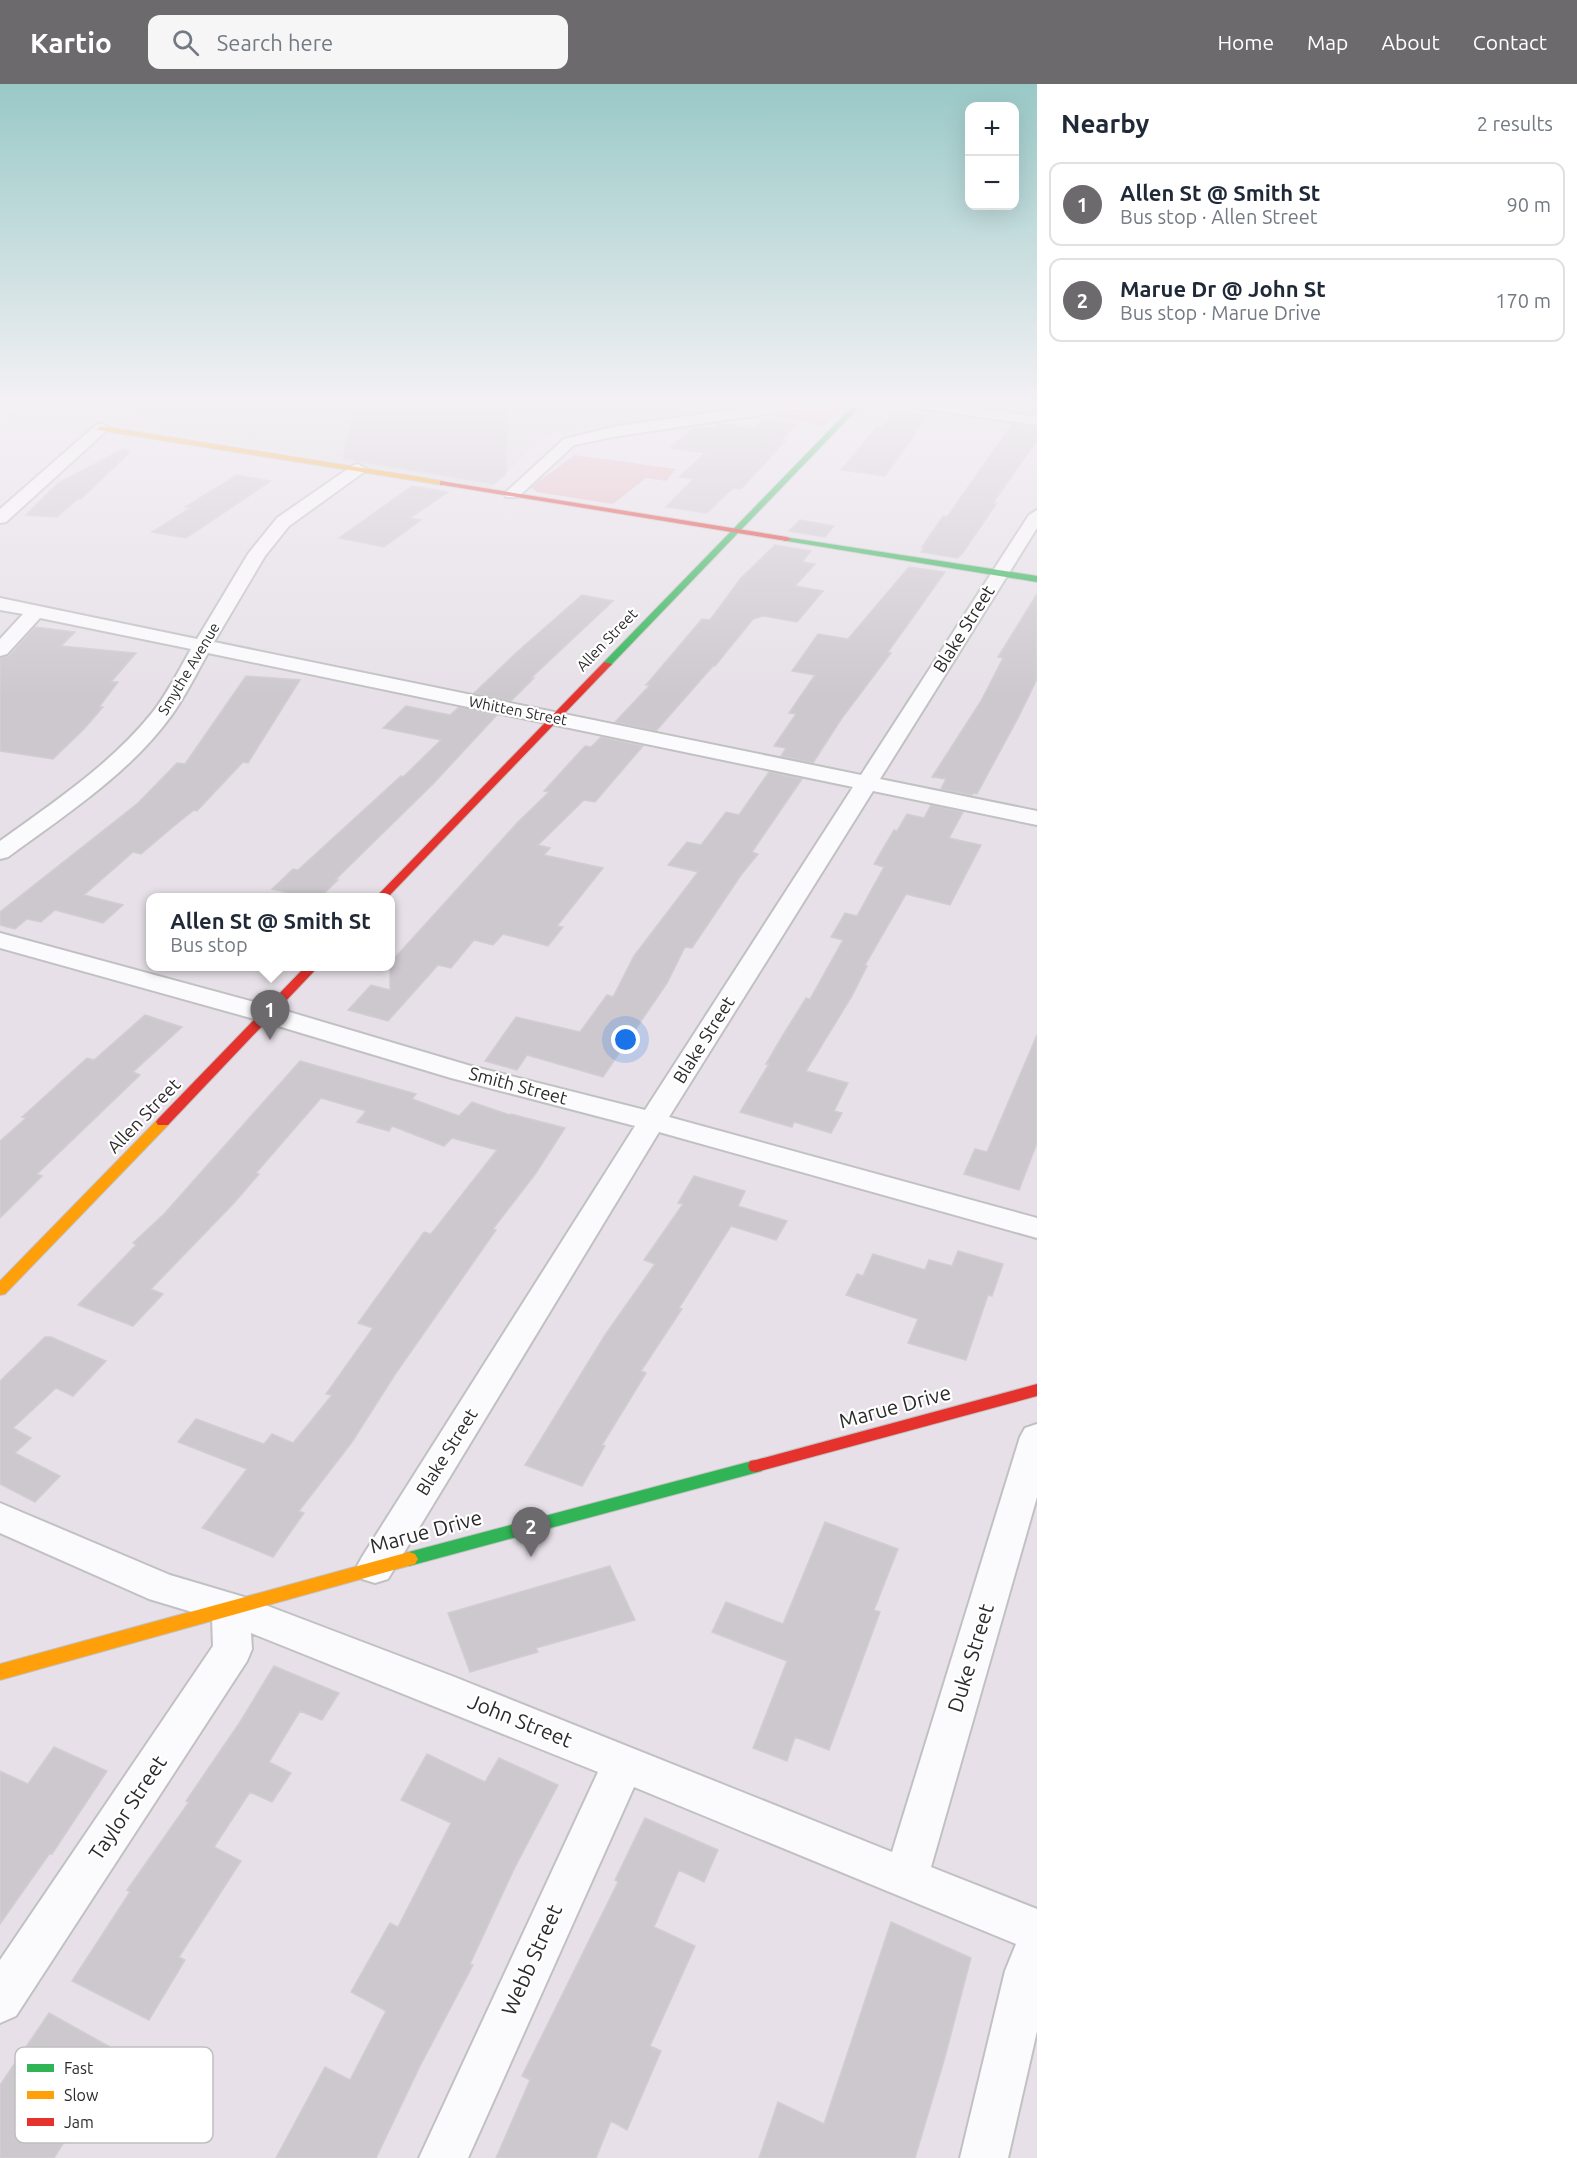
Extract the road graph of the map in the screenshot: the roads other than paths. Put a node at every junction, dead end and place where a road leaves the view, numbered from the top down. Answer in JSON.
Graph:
{"nodes":[{"id":1,"x":18,"y":502,"type":"edge"},
{"id":2,"x":309,"y":502,"type":"edge"},
{"id":3,"x":561,"y":502,"type":"edge"},
{"id":4,"x":764,"y":502,"type":"edge"},
{"id":5,"x":1037,"y":515,"type":"edge"},
{"id":6,"x":0,"y":518,"type":"edge"},
{"id":7,"x":737,"y":530,"type":"junction"},
{"id":8,"x":1000,"y":573,"type":"junction"},
{"id":9,"x":1037,"y":579,"type":"edge"},
{"id":10,"x":0,"y":604,"type":"edge"},
{"id":11,"x":36,"y":611,"type":"junction"},
{"id":12,"x":204,"y":646,"type":"junction"},
{"id":13,"x":0,"y":650,"type":"edge"},
{"id":14,"x":555,"y":718,"type":"junction"},
{"id":15,"x":867,"y":783,"type":"junction"},
{"id":16,"x":1037,"y":818,"type":"edge"},
{"id":17,"x":0,"y":852,"type":"edge"},
{"id":18,"x":384,"y":893,"type":"edge"},
{"id":19,"x":0,"y":940,"type":"edge"},
{"id":20,"x":308,"y":971,"type":"edge"},
{"id":21,"x":267,"y":1014,"type":"junction"},
{"id":22,"x":652,"y":1121,"type":"junction"},
{"id":23,"x":1037,"y":1228,"type":"edge"},
{"id":24,"x":0,"y":1290,"type":"edge"},
{"id":25,"x":1037,"y":1390,"type":"edge"},
{"id":26,"x":1037,"y":1437,"type":"edge"},
{"id":27,"x":0,"y":1517,"type":"edge"},
{"id":28,"x":375,"y":1568,"type":"junction"},
{"id":29,"x":231,"y":1608,"type":"junction"},
{"id":30,"x":0,"y":1672,"type":"edge"},
{"id":31,"x":624,"y":1764,"type":"junction"},
{"id":32,"x":906,"y":1878,"type":"junction"},
{"id":33,"x":1037,"y":1931,"type":"edge"},
{"id":34,"x":1037,"y":1946,"type":"edge"},
{"id":35,"x":0,"y":2000,"type":"edge"},
{"id":36,"x":442,"y":2158,"type":"edge"},
{"id":37,"x":984,"y":2158,"type":"edge"}],
"edges":[{"from":1,"to":6,"type":"street"},
{"from":2,"to":12,"type":"street","name":"Smythe Avenue"},
{"from":3,"to":7,"type":"street"},
{"from":4,"to":7,"type":"street","name":"Allen Street"},
{"from":5,"to":8,"type":"street","name":"Blake Street"},
{"from":7,"to":8,"type":"street"},
{"from":7,"to":14,"type":"street","name":"Allen Street"},
{"from":8,"to":9,"type":"street"},
{"from":8,"to":15,"type":"street","name":"Blake Street"},
{"from":10,"to":11,"type":"street","name":"Whitten Street"},
{"from":11,"to":12,"type":"street","name":"Whitten Street"},
{"from":11,"to":13,"type":"street"},
{"from":12,"to":14,"type":"street","name":"Whitten Street"},
{"from":12,"to":17,"type":"street","name":"Smythe Avenue"},
{"from":14,"to":15,"type":"street","name":"Whitten Street"},
{"from":14,"to":18,"type":"street","name":"Allen Street"},
{"from":15,"to":16,"type":"street","name":"Whitten Street"},
{"from":15,"to":22,"type":"street","name":"Blake Street"},
{"from":19,"to":21,"type":"street","name":"Smith Street"},
{"from":20,"to":21,"type":"street","name":"Allen Street"},
{"from":21,"to":22,"type":"street","name":"Smith Street"},
{"from":21,"to":24,"type":"street","name":"Allen Street"},
{"from":22,"to":23,"type":"street","name":"Smith Street"},
{"from":22,"to":28,"type":"street","name":"Blake Street"},
{"from":25,"to":28,"type":"street","name":"Marue Drive"},
{"from":26,"to":32,"type":"street","name":"Duke Street"},
{"from":27,"to":29,"type":"street","name":"John Street"},
{"from":28,"to":29,"type":"street","name":"Marue Drive"},
{"from":29,"to":30,"type":"street","name":"Marue Drive"},
{"from":29,"to":31,"type":"street","name":"John Street"},
{"from":29,"to":35,"type":"street","name":"Taylor Street"},
{"from":31,"to":32,"type":"street","name":"John Street"},
{"from":31,"to":36,"type":"street","name":"Webb Street"},
{"from":32,"to":33,"type":"street","name":"John Street"},
{"from":34,"to":37,"type":"street"}]}
